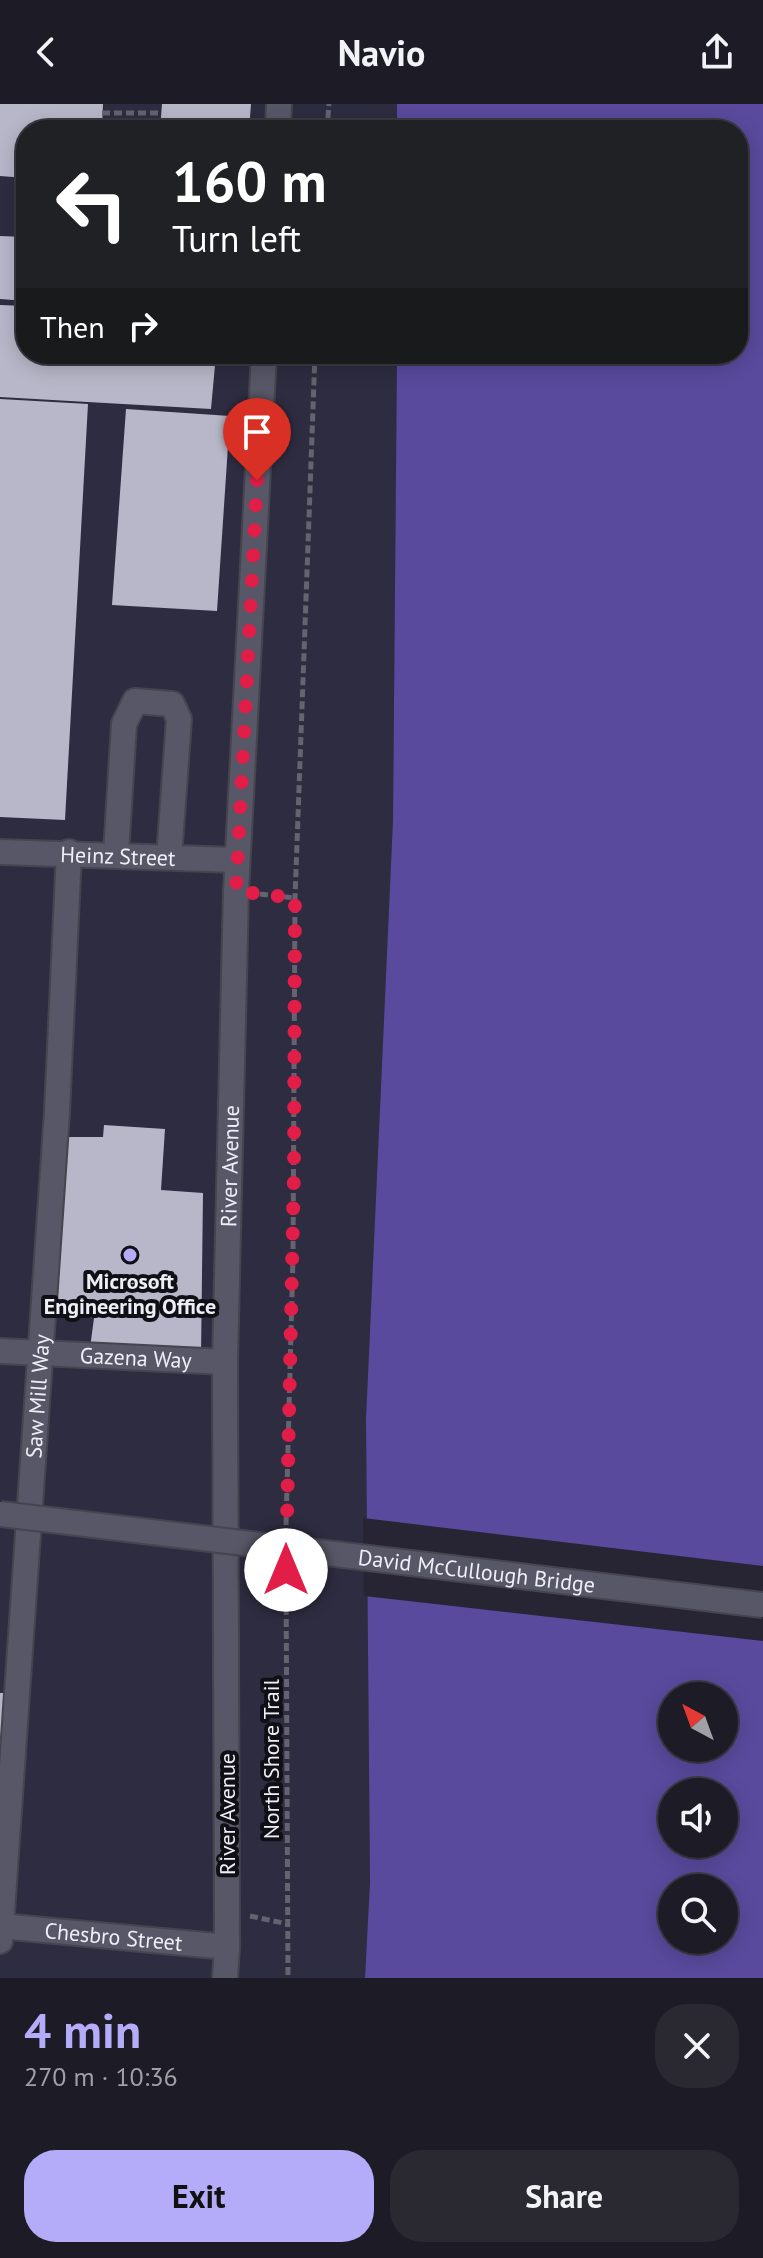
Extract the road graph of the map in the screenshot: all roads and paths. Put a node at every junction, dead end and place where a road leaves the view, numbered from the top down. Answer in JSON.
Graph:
{"nodes":[{"id":1,"x":102,"y":113,"type":"dead end"},
{"id":2,"x":161,"y":113,"type":"dead end"},
{"id":3,"x":263,"y":364,"type":"edge"},
{"id":4,"x":315,"y":364,"type":"edge"},
{"id":5,"x":0,"y":852,"type":"edge"},
{"id":6,"x":69,"y":852,"type":"junction"},
{"id":7,"x":116,"y":854,"type":"junction"},
{"id":8,"x":169,"y":857,"type":"junction"},
{"id":9,"x":236,"y":860,"type":"junction"},
{"id":10,"x":236,"y":891,"type":"junction"},
{"id":11,"x":295,"y":898,"type":"junction"},
{"id":12,"x":0,"y":1351,"type":"edge"},
{"id":13,"x":41,"y":1353,"type":"junction"},
{"id":14,"x":225,"y":1362,"type":"junction"},
{"id":15,"x":0,"y":1514,"type":"edge"},
{"id":16,"x":286,"y":1540,"type":"dead end"},
{"id":17,"x":286,"y":1556,"type":"dead end"},
{"id":18,"x":763,"y":1605,"type":"edge"},
{"id":19,"x":10,"y":1684,"type":"edge"},
{"id":20,"x":227,"y":1912,"type":"junction"},
{"id":21,"x":288,"y":1924,"type":"junction"},
{"id":22,"x":1,"y":1931,"type":"edge"},
{"id":23,"x":227,"y":1947,"type":"junction"},
{"id":24,"x":225,"y":1978,"type":"edge"},
{"id":25,"x":288,"y":1978,"type":"edge"}],
"edges":[{"from":1,"to":2,"type":"path"},
{"from":3,"to":9,"type":"street","name":"River Avenue"},
{"from":4,"to":11,"type":"path"},
{"from":5,"to":6,"type":"street","name":"Heinz Street"},
{"from":6,"to":7,"type":"street","name":"Heinz Street"},
{"from":6,"to":13,"type":"street","name":"Saw Mill Way"},
{"from":7,"to":8,"type":"street","name":"Heinz Street"},
{"from":7,"to":8,"type":"street"},
{"from":8,"to":9,"type":"street","name":"Heinz Street"},
{"from":9,"to":10,"type":"street","name":"River Avenue"},
{"from":10,"to":11,"type":"path"},
{"from":10,"to":14,"type":"street","name":"River Avenue"},
{"from":11,"to":16,"type":"path"},
{"from":12,"to":13,"type":"street","name":"Gazena Way"},
{"from":13,"to":14,"type":"street","name":"Gazena Way"},
{"from":13,"to":19,"type":"street","name":"Saw Mill Way"},
{"from":14,"to":20,"type":"street","name":"River Avenue"},
{"from":15,"to":18,"type":"street","name":"David McCullough Bridge","bridge":true},
{"from":17,"to":21,"type":"path","name":"North Shore Trail"},
{"from":19,"to":22,"type":"street","name":"Saw Mill Way"},
{"from":20,"to":21,"type":"path"},
{"from":20,"to":23,"type":"street","name":"River Avenue"},
{"from":21,"to":25,"type":"path","name":"North Shore Trail"},
{"from":22,"to":23,"type":"street","name":"Chesbro Street"},
{"from":23,"to":24,"type":"street","name":"River Avenue"}]}
